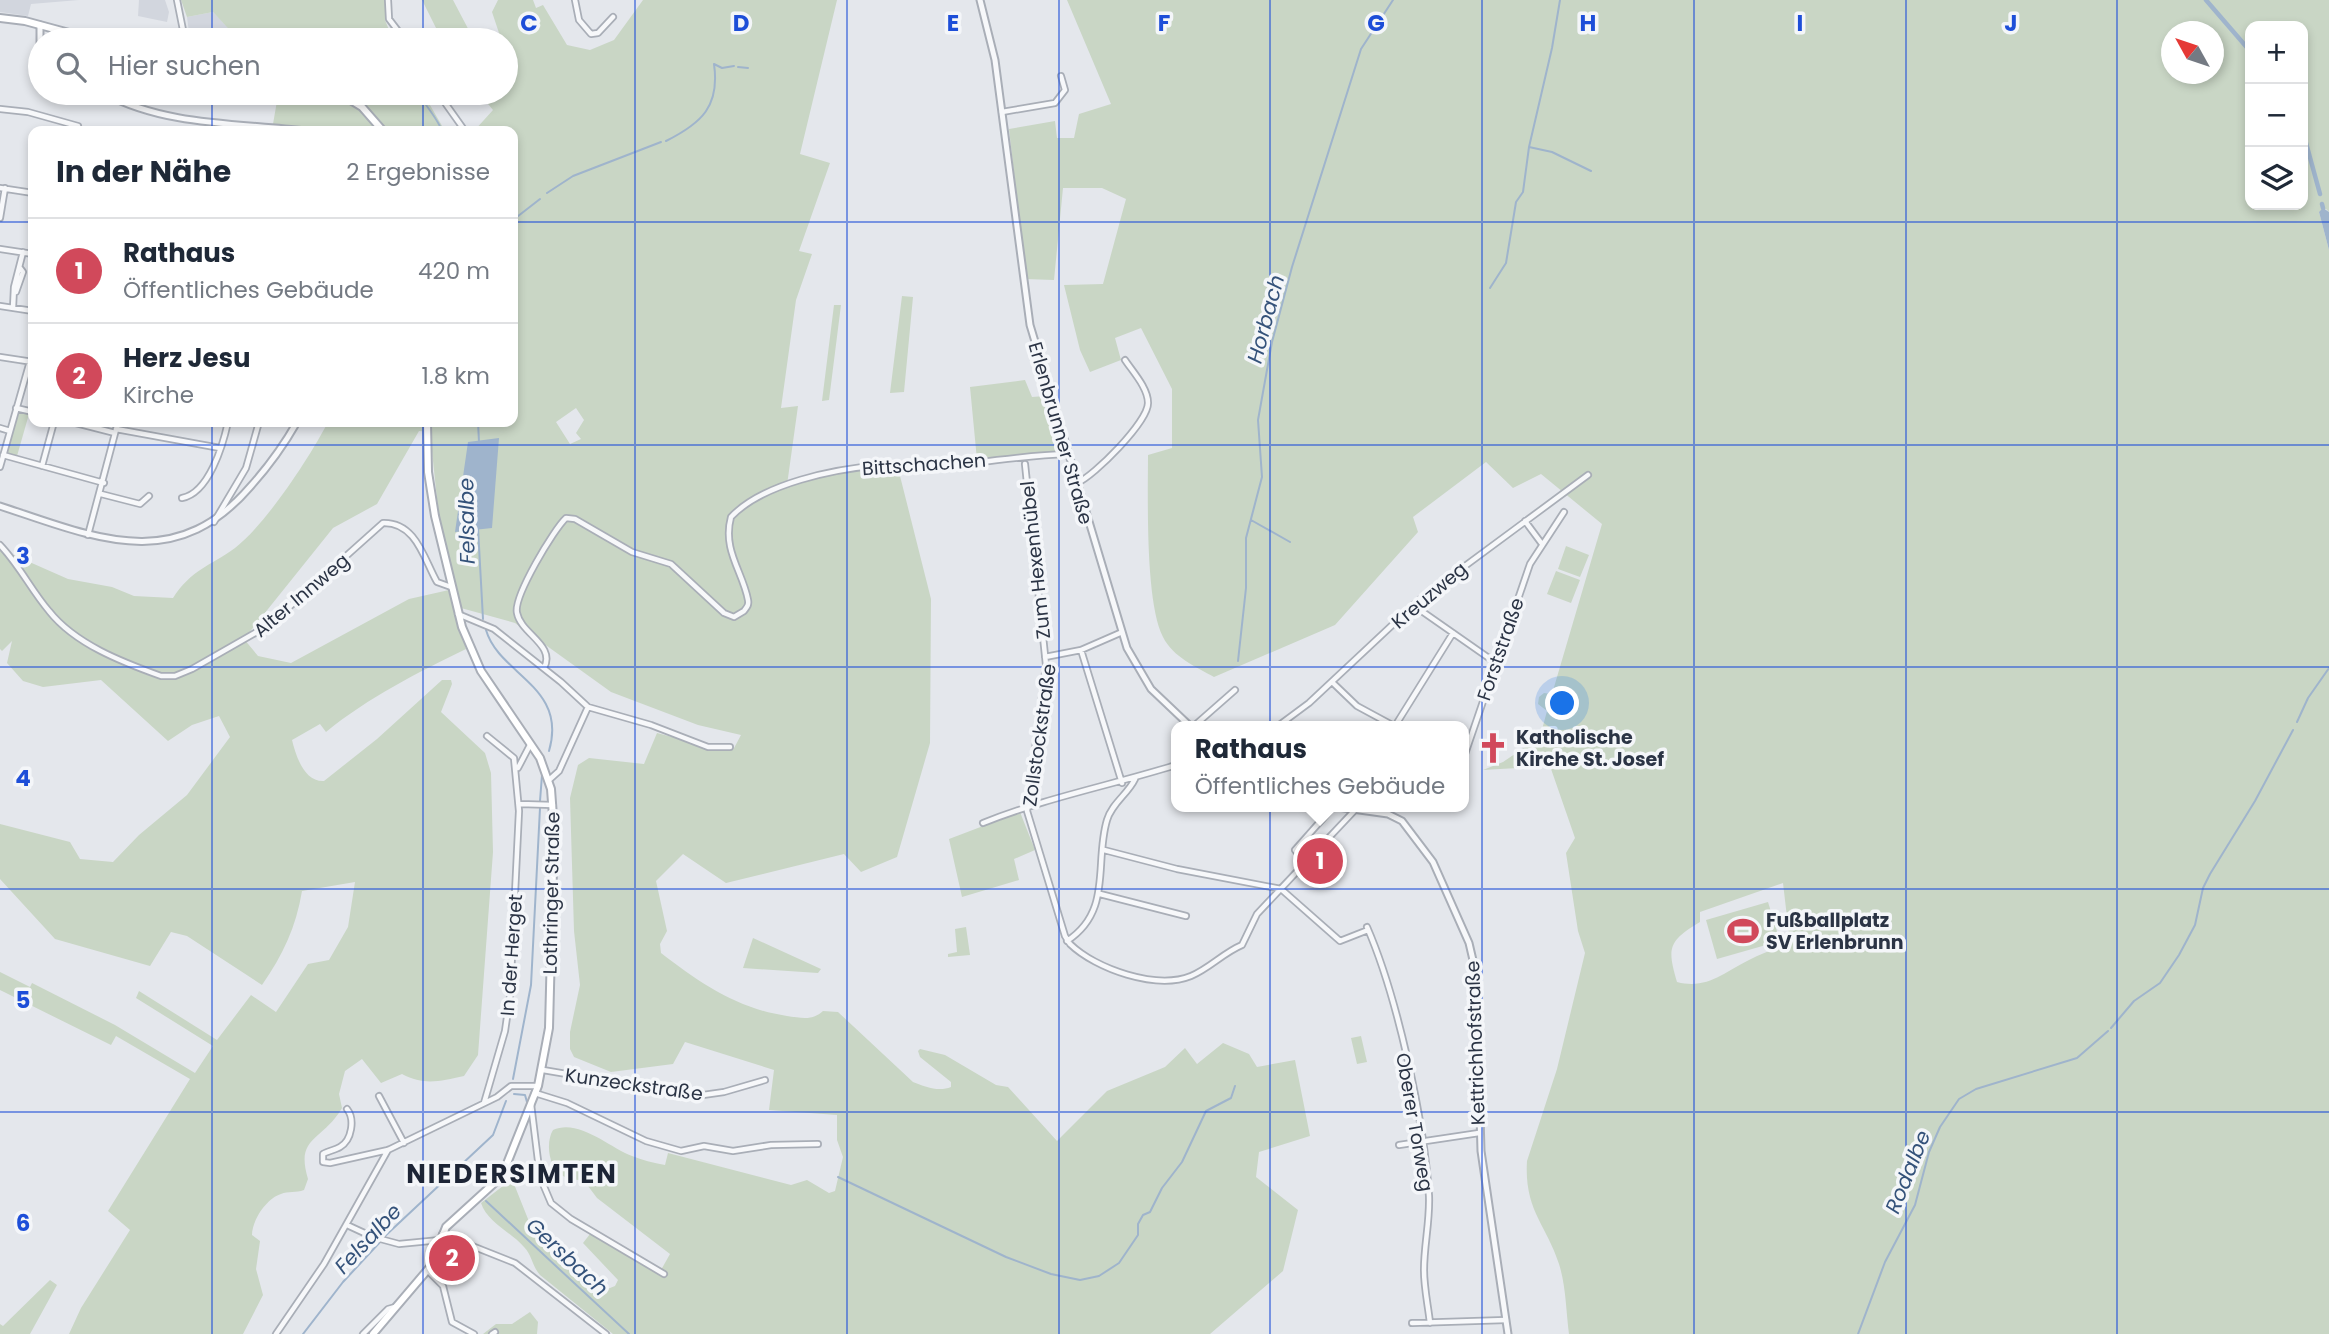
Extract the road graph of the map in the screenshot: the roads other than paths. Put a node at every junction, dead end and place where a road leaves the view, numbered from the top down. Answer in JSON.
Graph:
{"nodes":[{"id":1,"x":177,"y":0,"type":"edge"},
{"id":2,"x":388,"y":0,"type":"edge"},
{"id":3,"x":575,"y":0,"type":"edge"},
{"id":4,"x":980,"y":0,"type":"edge"},
{"id":5,"x":613,"y":17,"type":"dead end"},
{"id":6,"x":0,"y":18,"type":"edge"},
{"id":7,"x":40,"y":25,"type":"joint"},
{"id":8,"x":51,"y":28,"type":"edge"},
{"id":9,"x":183,"y":28,"type":"edge"},
{"id":10,"x":396,"y":28,"type":"edge"},
{"id":11,"x":1061,"y":76,"type":"dead end"},
{"id":12,"x":136,"y":105,"type":"edge"},
{"id":13,"x":359,"y":105,"type":"edge"},
{"id":14,"x":447,"y":105,"type":"edge"},
{"id":15,"x":0,"y":109,"type":"edge"},
{"id":16,"x":1002,"y":112,"type":"junction"},
{"id":17,"x":78,"y":126,"type":"dead end"},
{"id":18,"x":255,"y":126,"type":"edge"},
{"id":19,"x":379,"y":126,"type":"edge"},
{"id":20,"x":461,"y":126,"type":"edge"},
{"id":21,"x":3,"y":188,"type":"edge"},
{"id":22,"x":28,"y":191,"type":"edge"},
{"id":23,"x":0,"y":218,"type":"edge"},
{"id":24,"x":0,"y":248,"type":"edge"},
{"id":25,"x":23,"y":252,"type":"junction"},
{"id":26,"x":28,"y":253,"type":"edge"},
{"id":27,"x":0,"y":306,"type":"edge"},
{"id":28,"x":13,"y":308,"type":"junction"},
{"id":29,"x":28,"y":310,"type":"edge"},
{"id":30,"x":0,"y":357,"type":"edge"},
{"id":31,"x":1125,"y":360,"type":"dead end"},
{"id":32,"x":28,"y":361,"type":"edge"},
{"id":33,"x":28,"y":374,"type":"edge"},
{"id":34,"x":16,"y":408,"type":"junction"},
{"id":35,"x":28,"y":411,"type":"edge"},
{"id":36,"x":53,"y":427,"type":"edge"},
{"id":37,"x":96,"y":427,"type":"edge"},
{"id":38,"x":117,"y":427,"type":"edge"},
{"id":39,"x":226,"y":427,"type":"edge"},
{"id":40,"x":257,"y":427,"type":"edge"},
{"id":41,"x":293,"y":427,"type":"edge"},
{"id":42,"x":427,"y":427,"type":"edge"},
{"id":43,"x":0,"y":428,"type":"edge"},
{"id":44,"x":10,"y":431,"type":"junction"},
{"id":45,"x":116,"y":431,"type":"junction"},
{"id":46,"x":220,"y":447,"type":"junction"},
{"id":47,"x":1068,"y":454,"type":"junction"},
{"id":48,"x":3,"y":455,"type":"junction"},
{"id":49,"x":1025,"y":464,"type":"dead end"},
{"id":50,"x":42,"y":466,"type":"junction"},
{"id":51,"x":0,"y":467,"type":"edge"},
{"id":52,"x":1588,"y":475,"type":"dead end"},
{"id":53,"x":240,"y":481,"type":"junction"},
{"id":54,"x":104,"y":483,"type":"junction"},
{"id":55,"x":1076,"y":483,"type":"junction"},
{"id":56,"x":249,"y":488,"type":"junction"},
{"id":57,"x":101,"y":494,"type":"junction"},
{"id":58,"x":149,"y":496,"type":"dead end"},
{"id":59,"x":182,"y":498,"type":"dead end"},
{"id":60,"x":0,"y":506,"type":"edge"},
{"id":61,"x":1564,"y":512,"type":"dead end"},
{"id":62,"x":1525,"y":521,"type":"junction"},
{"id":63,"x":214,"y":522,"type":"junction"},
{"id":64,"x":88,"y":535,"type":"junction"},
{"id":65,"x":1542,"y":544,"type":"junction"},
{"id":66,"x":0,"y":545,"type":"edge"},
{"id":67,"x":451,"y":587,"type":"junction"},
{"id":68,"x":1413,"y":605,"type":"junction"},
{"id":69,"x":458,"y":614,"type":"junction"},
{"id":70,"x":1121,"y":633,"type":"junction"},
{"id":71,"x":1453,"y":633,"type":"junction"},
{"id":72,"x":1081,"y":650,"type":"junction"},
{"id":73,"x":1045,"y":657,"type":"junction"},
{"id":74,"x":1496,"y":663,"type":"junction"},
{"id":75,"x":544,"y":668,"type":"junction"},
{"id":76,"x":1332,"y":682,"type":"junction"},
{"id":77,"x":1234,"y":690,"type":"dead end"},
{"id":78,"x":588,"y":707,"type":"junction"},
{"id":79,"x":1186,"y":721,"type":"edge"},
{"id":80,"x":1198,"y":721,"type":"edge"},
{"id":81,"x":1285,"y":721,"type":"edge"},
{"id":82,"x":1385,"y":721,"type":"edge"},
{"id":83,"x":1397,"y":721,"type":"edge"},
{"id":84,"x":487,"y":736,"type":"dead end"},
{"id":85,"x":1469,"y":742,"type":"edge"},
{"id":86,"x":530,"y":745,"type":"junction"},
{"id":87,"x":730,"y":747,"type":"dead end"},
{"id":88,"x":1171,"y":767,"type":"edge"},
{"id":89,"x":517,"y":769,"type":"junction"},
{"id":90,"x":1135,"y":779,"type":"junction"},
{"id":91,"x":549,"y":780,"type":"junction"},
{"id":92,"x":1122,"y":783,"type":"junction"},
{"id":93,"x":520,"y":804,"type":"junction"},
{"id":94,"x":553,"y":805,"type":"junction"},
{"id":95,"x":1027,"y":806,"type":"junction"},
{"id":96,"x":1331,"y":812,"type":"edge"},
{"id":97,"x":1353,"y":812,"type":"edge"},
{"id":98,"x":1362,"y":812,"type":"edge"},
{"id":99,"x":983,"y":823,"type":"dead end"},
{"id":100,"x":1104,"y":850,"type":"junction"},
{"id":101,"x":1307,"y":864,"type":"junction"},
{"id":102,"x":1281,"y":889,"type":"junction"},
{"id":103,"x":1100,"y":894,"type":"junction"},
{"id":104,"x":1186,"y":916,"type":"dead end"},
{"id":105,"x":1067,"y":941,"type":"junction"},
{"id":106,"x":543,"y":1070,"type":"junction"},
{"id":107,"x":765,"y":1080,"type":"dead end"},
{"id":108,"x":537,"y":1089,"type":"junction"},
{"id":109,"x":379,"y":1096,"type":"dead end"},
{"id":110,"x":484,"y":1103,"type":"junction"},
{"id":111,"x":531,"y":1103,"type":"junction"},
{"id":112,"x":347,"y":1109,"type":"dead end"},
{"id":113,"x":1479,"y":1133,"type":"junction"},
{"id":114,"x":1421,"y":1142,"type":"junction"},
{"id":115,"x":404,"y":1143,"type":"junction"},
{"id":116,"x":818,"y":1144,"type":"dead end"},
{"id":117,"x":1399,"y":1145,"type":"dead end"},
{"id":118,"x":388,"y":1150,"type":"junction"},
{"id":119,"x":347,"y":1225,"type":"junction"},
{"id":120,"x":441,"y":1237,"type":"junction"},
{"id":121,"x":428,"y":1271,"type":"junction"},
{"id":122,"x":664,"y":1273,"type":"dead end"},
{"id":123,"x":395,"y":1307,"type":"junction"},
{"id":124,"x":1506,"y":1320,"type":"junction"},
{"id":125,"x":1412,"y":1323,"type":"dead end"},
{"id":126,"x":1430,"y":1323,"type":"junction"},
{"id":127,"x":1508,"y":1333,"type":"edge"},
{"id":128,"x":276,"y":1334,"type":"edge"},
{"id":129,"x":363,"y":1334,"type":"edge"},
{"id":130,"x":373,"y":1334,"type":"edge"},
{"id":131,"x":474,"y":1334,"type":"edge"},
{"id":132,"x":606,"y":1334,"type":"edge"}],
"edges":[{"from":1,"to":9,"type":"street"},
{"from":2,"to":10,"type":"street"},
{"from":3,"to":5,"type":"street"},
{"from":4,"to":16,"type":"street","name":"Erlenbrunner Straße"},
{"from":6,"to":7,"type":"main road"},
{"from":7,"to":8,"type":"main road"},
{"from":11,"to":16,"type":"street"},
{"from":12,"to":18,"type":"street"},
{"from":13,"to":19,"type":"main road"},
{"from":14,"to":20,"type":"street"},
{"from":15,"to":17,"type":"street"},
{"from":16,"to":47,"type":"street","name":"Erlenbrunner Straße"},
{"from":21,"to":22,"type":"street"},
{"from":21,"to":23,"type":"street"},
{"from":24,"to":25,"type":"street"},
{"from":25,"to":26,"type":"street"},
{"from":25,"to":28,"type":"street"},
{"from":27,"to":28,"type":"street"},
{"from":28,"to":29,"type":"street"},
{"from":30,"to":32,"type":"street"},
{"from":31,"to":55,"type":"street"},
{"from":33,"to":34,"type":"street"},
{"from":34,"to":35,"type":"street"},
{"from":34,"to":44,"type":"street"},
{"from":36,"to":50,"type":"street"},
{"from":37,"to":45,"type":"street"},
{"from":38,"to":45,"type":"street"},
{"from":39,"to":46,"type":"street"},
{"from":40,"to":53,"type":"street"},
{"from":41,"to":56,"type":"street"},
{"from":42,"to":67,"type":"main road","name":"Lothringer Straße"},
{"from":43,"to":44,"type":"street"},
{"from":44,"to":48,"type":"street"},
{"from":45,"to":46,"type":"street"},
{"from":45,"to":54,"type":"street"},
{"from":46,"to":59,"type":"street"},
{"from":47,"to":55,"type":"street","name":"Erlenbrunner Straße"},
{"from":47,"to":75,"type":"street","name":"Bittschachen"},
{"from":48,"to":50,"type":"street"},
{"from":48,"to":51,"type":"street"},
{"from":49,"to":73,"type":"street","name":"Zum Hexenhübel"},
{"from":50,"to":54,"type":"street"},
{"from":52,"to":62,"type":"street","name":"Kreuzweg"},
{"from":53,"to":56,"type":"street"},
{"from":53,"to":63,"type":"street"},
{"from":54,"to":57,"type":"street"},
{"from":55,"to":70,"type":"street","name":"Erlenbrunner Straße"},
{"from":56,"to":63,"type":"street"},
{"from":57,"to":58,"type":"street"},
{"from":57,"to":64,"type":"street"},
{"from":60,"to":64,"type":"street"},
{"from":61,"to":65,"type":"street","name":"Forststraße"},
{"from":62,"to":65,"type":"street"},
{"from":62,"to":68,"type":"street","name":"Kreuzweg"},
{"from":63,"to":64,"type":"street"},
{"from":65,"to":74,"type":"street","name":"Forststraße"},
{"from":66,"to":67,"type":"street","name":"Alter Innweg"},
{"from":67,"to":69,"type":"main road","name":"Lothringer Straße"},
{"from":68,"to":71,"type":"street"},
{"from":68,"to":76,"type":"street","name":"Kreuzweg"},
{"from":69,"to":75,"type":"street"},
{"from":69,"to":86,"type":"main road","name":"Lothringer Straße"},
{"from":70,"to":72,"type":"street","name":"Zollstockstraße"},
{"from":70,"to":79,"type":"street","name":"Erlenbrunner Straße"},
{"from":71,"to":74,"type":"street"},
{"from":71,"to":83,"type":"street"},
{"from":72,"to":73,"type":"street","name":"Zollstockstraße"},
{"from":72,"to":92,"type":"street"},
{"from":73,"to":95,"type":"street","name":"Zollstockstraße"},
{"from":74,"to":85,"type":"street","name":"Forststraße"},
{"from":75,"to":78,"type":"street"},
{"from":76,"to":81,"type":"street","name":"Kreuzweg"},
{"from":76,"to":82,"type":"street"},
{"from":77,"to":80,"type":"street"},
{"from":78,"to":87,"type":"street"},
{"from":78,"to":91,"type":"street"},
{"from":84,"to":89,"type":"street"},
{"from":86,"to":89,"type":"street"},
{"from":86,"to":91,"type":"main road","name":"Lothringer Straße"},
{"from":88,"to":90,"type":"street"},
{"from":89,"to":93,"type":"street","name":"In der Herget"},
{"from":90,"to":92,"type":"street"},
{"from":90,"to":100,"type":"street"},
{"from":91,"to":94,"type":"main road","name":"Lothringer Straße"},
{"from":92,"to":95,"type":"street"},
{"from":93,"to":94,"type":"street"},
{"from":93,"to":110,"type":"street","name":"In der Herget"},
{"from":94,"to":106,"type":"main road","name":"Lothringer Straße"},
{"from":95,"to":99,"type":"street"},
{"from":95,"to":105,"type":"street","name":"Zollstockstraße"},
{"from":96,"to":101,"type":"street"},
{"from":97,"to":101,"type":"street"},
{"from":98,"to":113,"type":"street","name":"Kettrichhofstraße"},
{"from":100,"to":102,"type":"street"},
{"from":100,"to":103,"type":"street"},
{"from":101,"to":102,"type":"street"},
{"from":102,"to":105,"type":"street"},
{"from":102,"to":114,"type":"street","name":"Oberer Torweg"},
{"from":103,"to":104,"type":"street"},
{"from":103,"to":105,"type":"street"},
{"from":106,"to":107,"type":"street","name":"Kunzeckstraße"},
{"from":106,"to":108,"type":"main road","name":"Lothringer Straße"},
{"from":108,"to":110,"type":"street"},
{"from":108,"to":111,"type":"main road","name":"Lothringer Straße"},
{"from":108,"to":116,"type":"street"},
{"from":109,"to":115,"type":"street"},
{"from":110,"to":115,"type":"street"},
{"from":111,"to":120,"type":"main road","name":"Lothringer Straße"},
{"from":111,"to":122,"type":"street"},
{"from":112,"to":118,"type":"street"},
{"from":113,"to":114,"type":"street"},
{"from":113,"to":124,"type":"street","name":"Kettrichhofstraße"},
{"from":114,"to":117,"type":"street"},
{"from":114,"to":126,"type":"street","name":"Oberer Torweg"},
{"from":115,"to":118,"type":"street"},
{"from":118,"to":119,"type":"street"},
{"from":119,"to":120,"type":"street"},
{"from":119,"to":128,"type":"street"},
{"from":120,"to":121,"type":"main road","name":"Lothringer Straße"},
{"from":120,"to":132,"type":"street"},
{"from":121,"to":123,"type":"main road","name":"Lothringer Straße"},
{"from":121,"to":131,"type":"street"},
{"from":123,"to":129,"type":"street"},
{"from":123,"to":130,"type":"main road","name":"Lothringer Straße"},
{"from":124,"to":126,"type":"street"},
{"from":124,"to":127,"type":"street","name":"Kettrichhofstraße"},
{"from":125,"to":126,"type":"street"}]}
